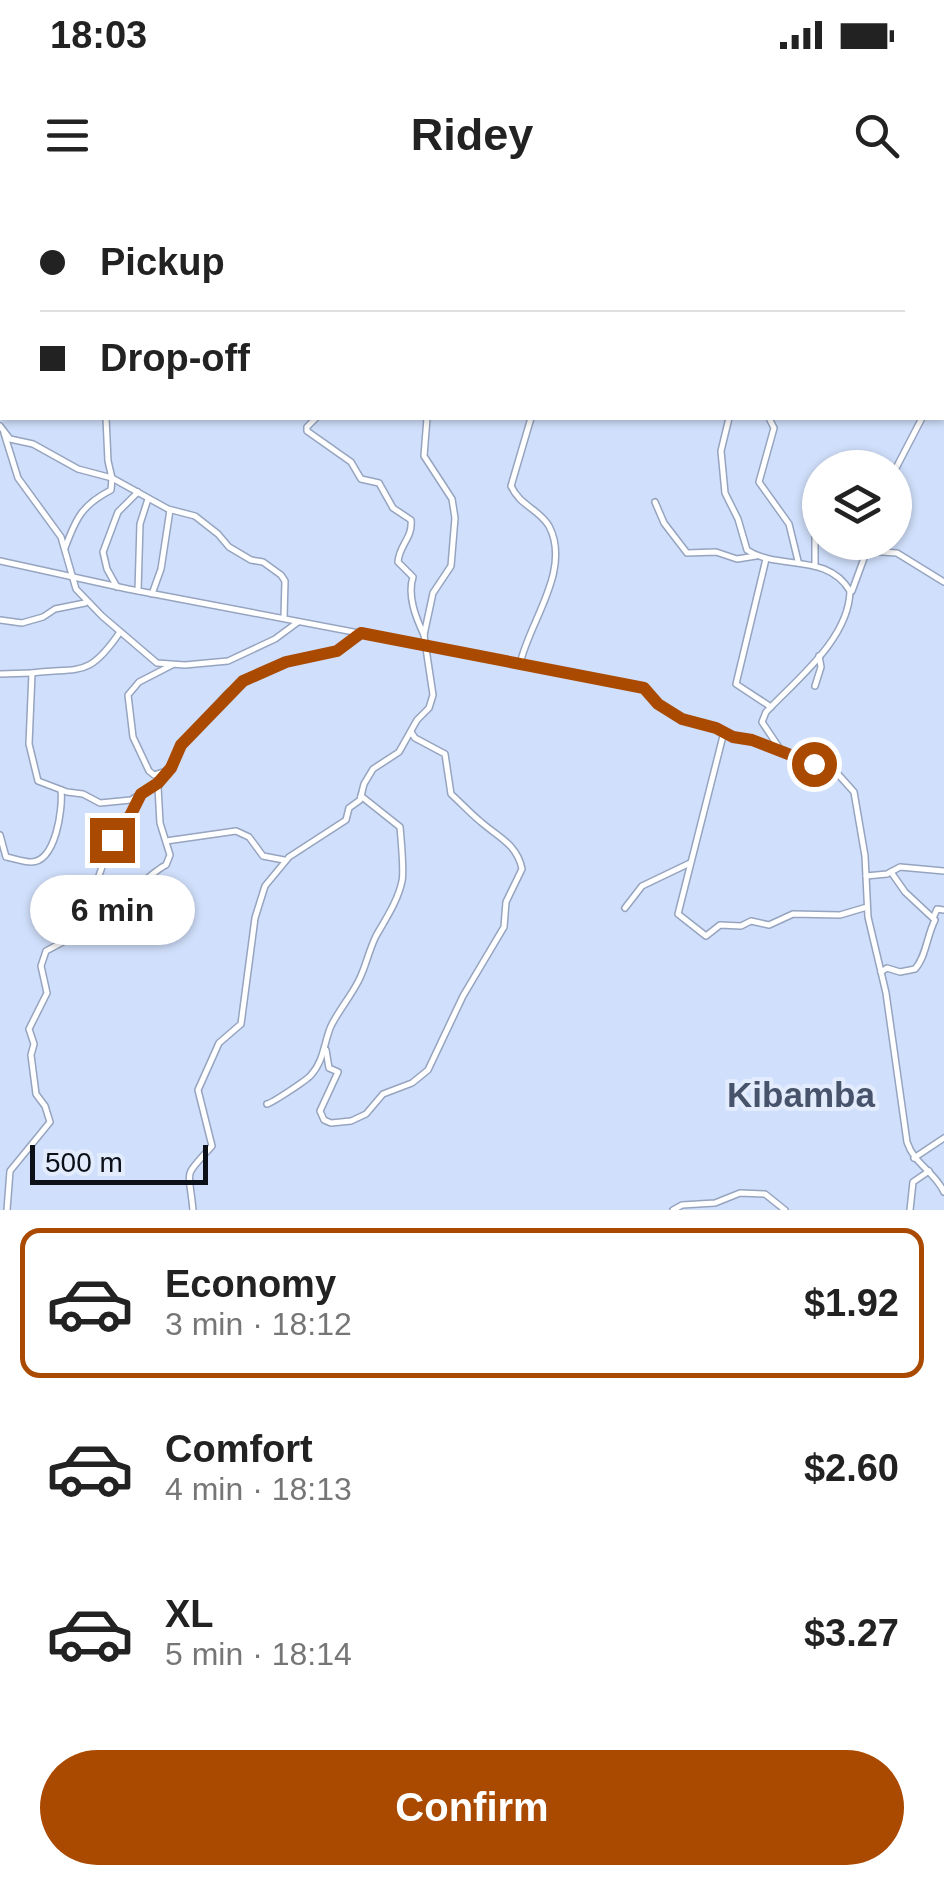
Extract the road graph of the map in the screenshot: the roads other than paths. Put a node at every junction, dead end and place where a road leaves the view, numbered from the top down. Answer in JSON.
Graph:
{"nodes":[{"id":1,"x":106,"y":420,"type":"edge"},
{"id":2,"x":314,"y":420,"type":"edge"},
{"id":3,"x":427,"y":420,"type":"edge"},
{"id":4,"x":531,"y":420,"type":"edge"},
{"id":5,"x":729,"y":420,"type":"edge"},
{"id":6,"x":771,"y":420,"type":"edge"},
{"id":7,"x":921,"y":420,"type":"edge"},
{"id":8,"x":2,"y":430,"type":"edge"},
{"id":9,"x":905,"y":450,"type":"edge"},
{"id":10,"x":112,"y":478,"type":"junction"},
{"id":11,"x":138,"y":492,"type":"junction"},
{"id":12,"x":148,"y":499,"type":"junction"},
{"id":13,"x":655,"y":502,"type":"dead end"},
{"id":14,"x":170,"y":510,"type":"junction"},
{"id":15,"x":65,"y":549,"type":"junction"},
{"id":16,"x":756,"y":556,"type":"junction"},
{"id":17,"x":766,"y":558,"type":"junction"},
{"id":18,"x":815,"y":560,"type":"edge"},
{"id":19,"x":862,"y":560,"type":"edge"},
{"id":20,"x":907,"y":560,"type":"edge"},
{"id":21,"x":0,"y":561,"type":"edge"},
{"id":22,"x":798,"y":561,"type":"junction"},
{"id":23,"x":815,"y":566,"type":"junction"},
{"id":24,"x":72,"y":577,"type":"junction"},
{"id":25,"x":944,"y":582,"type":"edge"},
{"id":26,"x":118,"y":587,"type":"junction"},
{"id":27,"x":138,"y":591,"type":"junction"},
{"id":28,"x":850,"y":593,"type":"junction"},
{"id":29,"x":152,"y":594,"type":"junction"},
{"id":30,"x":85,"y":602,"type":"junction"},
{"id":31,"x":284,"y":618,"type":"junction"},
{"id":32,"x":0,"y":620,"type":"edge"},
{"id":33,"x":300,"y":620,"type":"junction"},
{"id":34,"x":120,"y":632,"type":"junction"},
{"id":35,"x":361,"y":633,"type":"junction"},
{"id":36,"x":424,"y":635,"type":"junction"},
{"id":37,"x":424,"y":646,"type":"junction"},
{"id":38,"x":819,"y":656,"type":"junction"},
{"id":39,"x":520,"y":664,"type":"junction"},
{"id":40,"x":172,"y":666,"type":"junction"},
{"id":41,"x":32,"y":673,"type":"junction"},
{"id":42,"x":0,"y":674,"type":"edge"},
{"id":43,"x":815,"y":686,"type":"dead end"},
{"id":44,"x":771,"y":707,"type":"junction"},
{"id":45,"x":411,"y":729,"type":"junction"},
{"id":46,"x":724,"y":732,"type":"junction"},
{"id":47,"x":782,"y":751,"type":"junction"},
{"id":48,"x":169,"y":770,"type":"junction"},
{"id":49,"x":158,"y":783,"type":"junction"},
{"id":50,"x":61,"y":790,"type":"junction"},
{"id":51,"x":141,"y":794,"type":"junction"},
{"id":52,"x":361,"y":796,"type":"junction"},
{"id":53,"x":0,"y":835,"type":"edge"},
{"id":54,"x":170,"y":841,"type":"junction"},
{"id":55,"x":285,"y":860,"type":"junction"},
{"id":56,"x":690,"y":863,"type":"junction"},
{"id":57,"x":944,"y":871,"type":"edge"},
{"id":58,"x":892,"y":872,"type":"junction"},
{"id":59,"x":866,"y":876,"type":"junction"},
{"id":60,"x":99,"y":901,"type":"junction"},
{"id":61,"x":867,"y":907,"type":"junction"},
{"id":62,"x":625,"y":908,"type":"dead end"},
{"id":63,"x":944,"y":910,"type":"edge"},
{"id":64,"x":934,"y":916,"type":"junction"},
{"id":65,"x":881,"y":972,"type":"junction"},
{"id":66,"x":326,"y":1050,"type":"junction"},
{"id":67,"x":267,"y":1104,"type":"dead end"},
{"id":68,"x":944,"y":1138,"type":"edge"},
{"id":69,"x":914,"y":1158,"type":"junction"},
{"id":70,"x":929,"y":1171,"type":"junction"},
{"id":71,"x":944,"y":1192,"type":"edge"},
{"id":72,"x":7,"y":1210,"type":"edge"},
{"id":73,"x":193,"y":1210,"type":"edge"},
{"id":74,"x":673,"y":1210,"type":"edge"},
{"id":75,"x":785,"y":1210,"type":"edge"},
{"id":76,"x":910,"y":1210,"type":"edge"}],
"edges":[{"from":1,"to":10,"type":"street"},
{"from":2,"to":36,"type":"street"},
{"from":3,"to":36,"type":"street"},
{"from":4,"to":39,"type":"street"},
{"from":5,"to":16,"type":"street"},
{"from":6,"to":22,"type":"street"},
{"from":7,"to":9,"type":"street"},
{"from":8,"to":10,"type":"street"},
{"from":8,"to":15,"type":"street"},
{"from":10,"to":11,"type":"street"},
{"from":10,"to":15,"type":"street"},
{"from":11,"to":12,"type":"street"},
{"from":11,"to":26,"type":"street"},
{"from":12,"to":14,"type":"street"},
{"from":12,"to":27,"type":"street"},
{"from":13,"to":16,"type":"street"},
{"from":14,"to":29,"type":"street"},
{"from":14,"to":31,"type":"street"},
{"from":15,"to":24,"type":"street"},
{"from":16,"to":17,"type":"street"},
{"from":17,"to":22,"type":"street"},
{"from":17,"to":44,"type":"street"},
{"from":18,"to":23,"type":"street"},
{"from":19,"to":28,"type":"street"},
{"from":20,"to":25,"type":"street"},
{"from":21,"to":24,"type":"street"},
{"from":22,"to":23,"type":"street"},
{"from":23,"to":28,"type":"street"},
{"from":24,"to":26,"type":"street"},
{"from":24,"to":30,"type":"street"},
{"from":26,"to":27,"type":"street"},
{"from":27,"to":29,"type":"street"},
{"from":28,"to":38,"type":"street"},
{"from":29,"to":31,"type":"street"},
{"from":30,"to":32,"type":"street"},
{"from":30,"to":34,"type":"street"},
{"from":31,"to":33,"type":"street"},
{"from":33,"to":35,"type":"street"},
{"from":33,"to":40,"type":"street"},
{"from":34,"to":40,"type":"street"},
{"from":34,"to":41,"type":"street"},
{"from":35,"to":37,"type":"street"},
{"from":35,"to":48,"type":"street"},
{"from":36,"to":37,"type":"street"},
{"from":37,"to":39,"type":"street"},
{"from":37,"to":45,"type":"street"},
{"from":38,"to":43,"type":"street"},
{"from":38,"to":44,"type":"street"},
{"from":39,"to":46,"type":"street"},
{"from":40,"to":48,"type":"street"},
{"from":41,"to":42,"type":"street"},
{"from":41,"to":50,"type":"street"},
{"from":44,"to":47,"type":"street"},
{"from":45,"to":52,"type":"street"},
{"from":45,"to":66,"type":"street"},
{"from":46,"to":47,"type":"street"},
{"from":46,"to":56,"type":"street"},
{"from":47,"to":59,"type":"street"},
{"from":48,"to":49,"type":"street"},
{"from":49,"to":51,"type":"street"},
{"from":49,"to":54,"type":"street"},
{"from":50,"to":51,"type":"street"},
{"from":50,"to":53,"type":"street"},
{"from":51,"to":60,"type":"street"},
{"from":52,"to":55,"type":"street"},
{"from":52,"to":66,"type":"street"},
{"from":54,"to":55,"type":"street"},
{"from":54,"to":60,"type":"street"},
{"from":55,"to":73,"type":"street"},
{"from":56,"to":61,"type":"street"},
{"from":56,"to":62,"type":"street"},
{"from":57,"to":58,"type":"street"},
{"from":58,"to":59,"type":"street"},
{"from":58,"to":64,"type":"street"},
{"from":59,"to":61,"type":"street"},
{"from":60,"to":72,"type":"street"},
{"from":61,"to":65,"type":"street"},
{"from":63,"to":64,"type":"street"},
{"from":64,"to":65,"type":"street"},
{"from":65,"to":69,"type":"street"},
{"from":66,"to":67,"type":"street"},
{"from":68,"to":69,"type":"street"},
{"from":69,"to":70,"type":"street"},
{"from":70,"to":71,"type":"street"},
{"from":70,"to":76,"type":"street"},
{"from":74,"to":75,"type":"street"}]}
